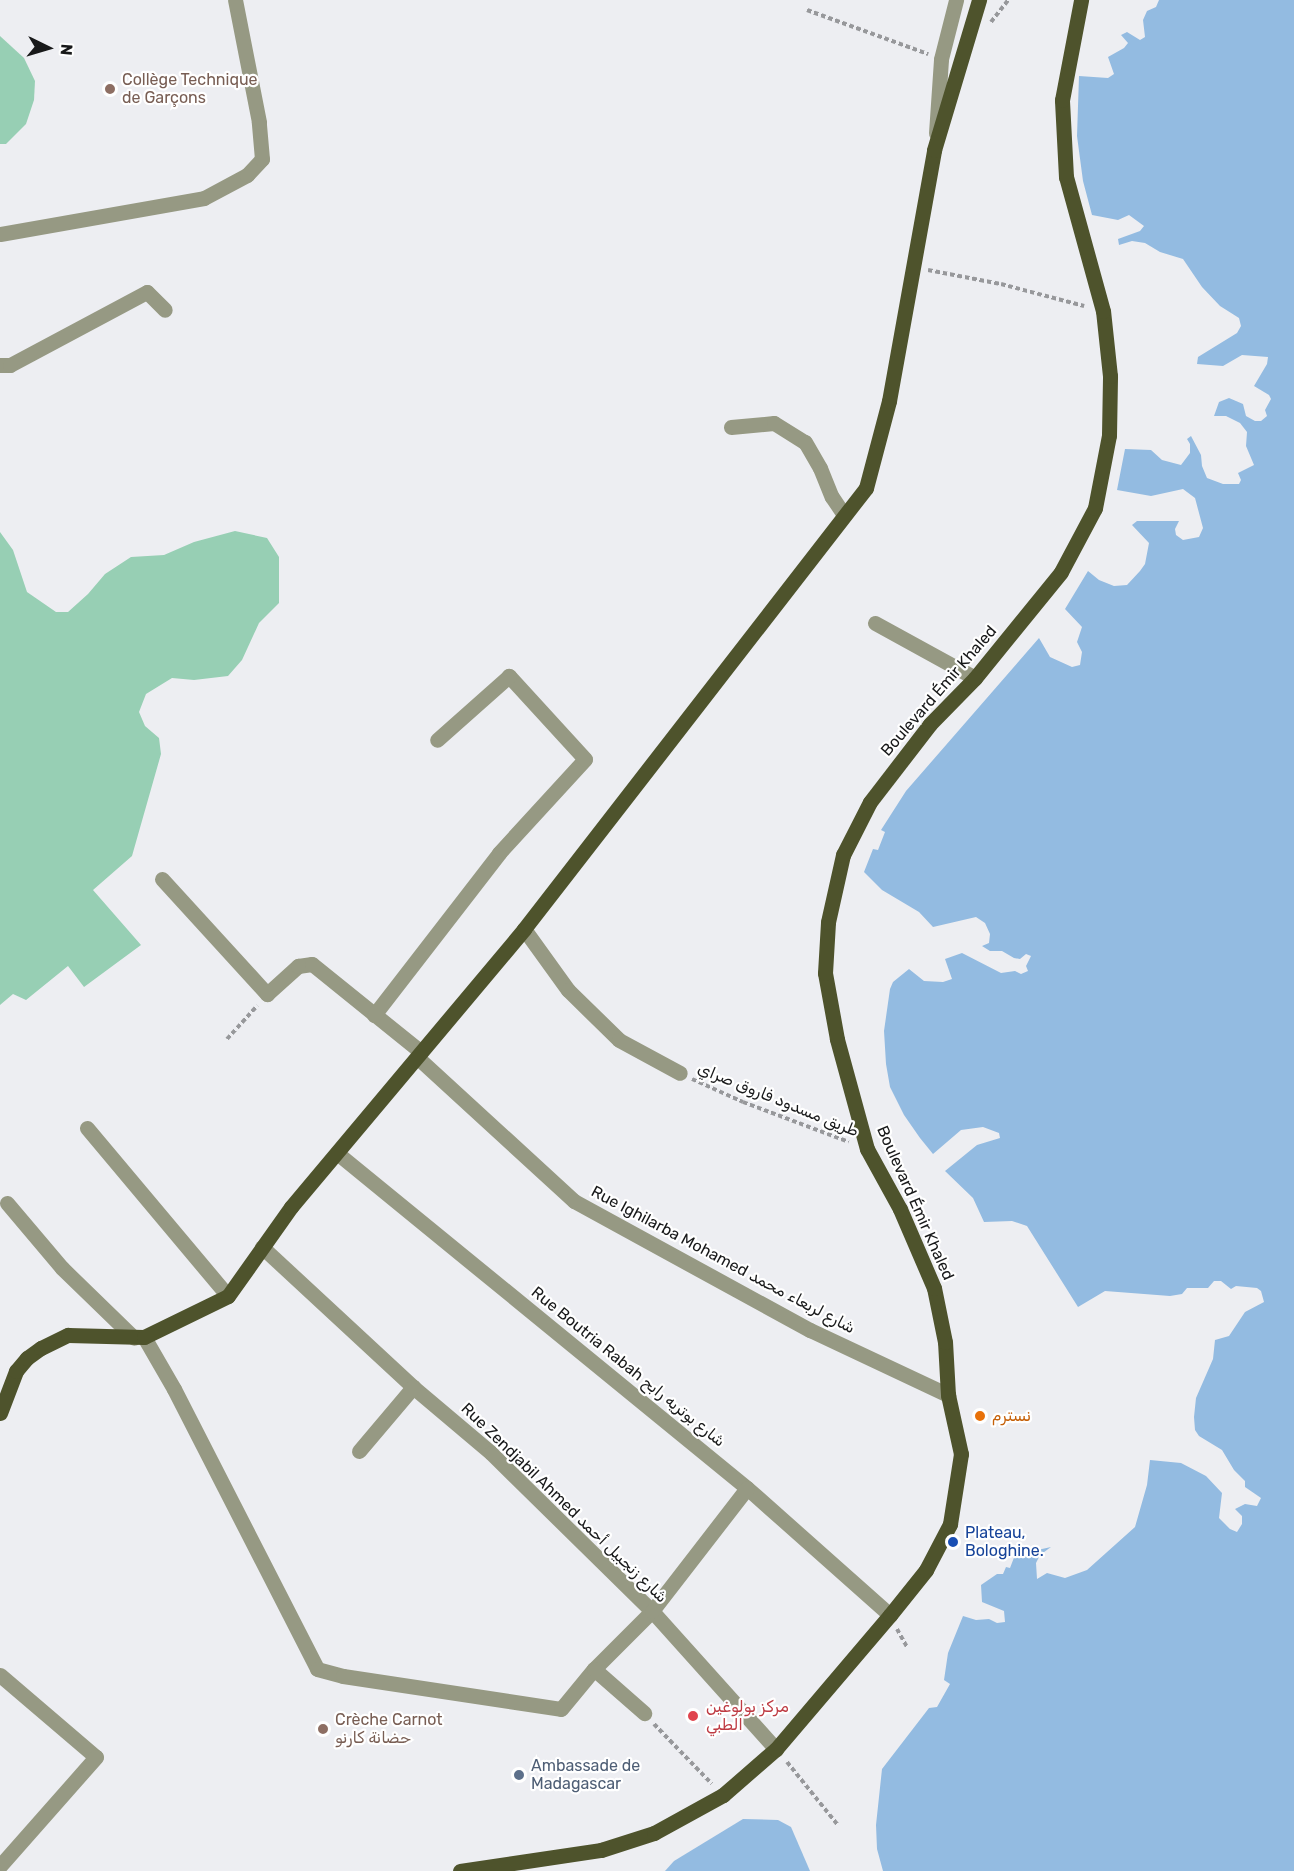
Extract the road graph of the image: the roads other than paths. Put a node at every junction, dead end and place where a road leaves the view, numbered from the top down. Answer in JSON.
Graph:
{"nodes":[{"id":1,"x":235,"y":0,"type":"edge"},
{"id":2,"x":956,"y":0,"type":"edge"},
{"id":3,"x":979,"y":0,"type":"edge"},
{"id":4,"x":1081,"y":0,"type":"edge"},
{"id":5,"x":934,"y":150,"type":"junction"},
{"id":6,"x":0,"y":234,"type":"edge"},
{"id":7,"x":165,"y":310,"type":"dead end"},
{"id":8,"x":0,"y":364,"type":"edge"},
{"id":9,"x":731,"y":427,"type":"dead end"},
{"id":10,"x":844,"y":515,"type":"junction"},
{"id":11,"x":875,"y":623,"type":"dead end"},
{"id":12,"x":975,"y":678,"type":"junction"},
{"id":13,"x":437,"y":740,"type":"dead end"},
{"id":14,"x":162,"y":879,"type":"dead end"},
{"id":15,"x":524,"y":929,"type":"junction"},
{"id":16,"x":374,"y":1015,"type":"junction"},
{"id":17,"x":420,"y":1055,"type":"junction"},
{"id":18,"x":680,"y":1073,"type":"road end"},
{"id":19,"x":87,"y":1128,"type":"dead end"},
{"id":20,"x":337,"y":1153,"type":"junction"},
{"id":21,"x":7,"y":1203,"type":"dead end"},
{"id":22,"x":262,"y":1247,"type":"junction"},
{"id":23,"x":228,"y":1296,"type":"junction"},
{"id":24,"x":139,"y":1338,"type":"junction"},
{"id":25,"x":413,"y":1387,"type":"junction"},
{"id":26,"x":948,"y":1395,"type":"junction"},
{"id":27,"x":0,"y":1413,"type":"edge"},
{"id":28,"x":359,"y":1450,"type":"dead end"},
{"id":29,"x":747,"y":1488,"type":"junction"},
{"id":30,"x":652,"y":1611,"type":"junction"},
{"id":31,"x":890,"y":1615,"type":"junction"},
{"id":32,"x":594,"y":1669,"type":"junction"},
{"id":33,"x":0,"y":1675,"type":"edge"},
{"id":34,"x":644,"y":1713,"type":"road end"},
{"id":35,"x":776,"y":1749,"type":"junction"},
{"id":36,"x":0,"y":1866,"type":"edge"},
{"id":37,"x":460,"y":1871,"type":"edge"}],
"edges":[{"from":1,"to":6,"type":"street"},
{"from":2,"to":5,"type":"street"},
{"from":3,"to":5,"type":"main road"},
{"from":4,"to":12,"type":"main road","name":"Boulevard Émir Khaled"},
{"from":5,"to":10,"type":"main road"},
{"from":7,"to":8,"type":"street"},
{"from":9,"to":10,"type":"street"},
{"from":10,"to":15,"type":"main road"},
{"from":11,"to":12,"type":"street"},
{"from":12,"to":26,"type":"main road","name":"Boulevard Émir Khaled"},
{"from":13,"to":16,"type":"street"},
{"from":14,"to":16,"type":"street","name":"Rue Ighilarba Mohamed شارع لربعاء محمد"},
{"from":15,"to":17,"type":"main road"},
{"from":15,"to":18,"type":"street"},
{"from":16,"to":17,"type":"street","name":"Rue Ighilarba Mohamed شارع لربعاء محمد"},
{"from":17,"to":20,"type":"main road"},
{"from":17,"to":26,"type":"street","name":"Rue Ighilarba Mohamed شارع لربعاء محمد"},
{"from":19,"to":23,"type":"street"},
{"from":20,"to":22,"type":"main road"},
{"from":20,"to":29,"type":"street","name":"Rue Boutria Rabah شارع بوتريه رابح"},
{"from":21,"to":24,"type":"street"},
{"from":22,"to":23,"type":"main road"},
{"from":22,"to":25,"type":"street","name":"Rue Zendjabil Ahmed شارع زنجبيل أحمد"},
{"from":23,"to":24,"type":"main road"},
{"from":24,"to":27,"type":"main road"},
{"from":24,"to":32,"type":"street"},
{"from":25,"to":28,"type":"street"},
{"from":25,"to":30,"type":"street","name":"Rue Zendjabil Ahmed شارع زنجبيل أحمد"},
{"from":26,"to":31,"type":"main road","name":"Boulevard Émir Khaled"},
{"from":29,"to":30,"type":"street"},
{"from":29,"to":31,"type":"street","name":"Rue Boutria Rabah شارع بوتريه رابح"},
{"from":30,"to":32,"type":"street"},
{"from":30,"to":35,"type":"street","name":"Rue Zendjabil Ahmed شارع زنجبيل أحمد"},
{"from":31,"to":35,"type":"main road","name":"Boulevard Émir Khaled"},
{"from":32,"to":34,"type":"street"},
{"from":33,"to":36,"type":"street"},
{"from":35,"to":37,"type":"main road","name":"Boulevard Émir Khaled"}]}
